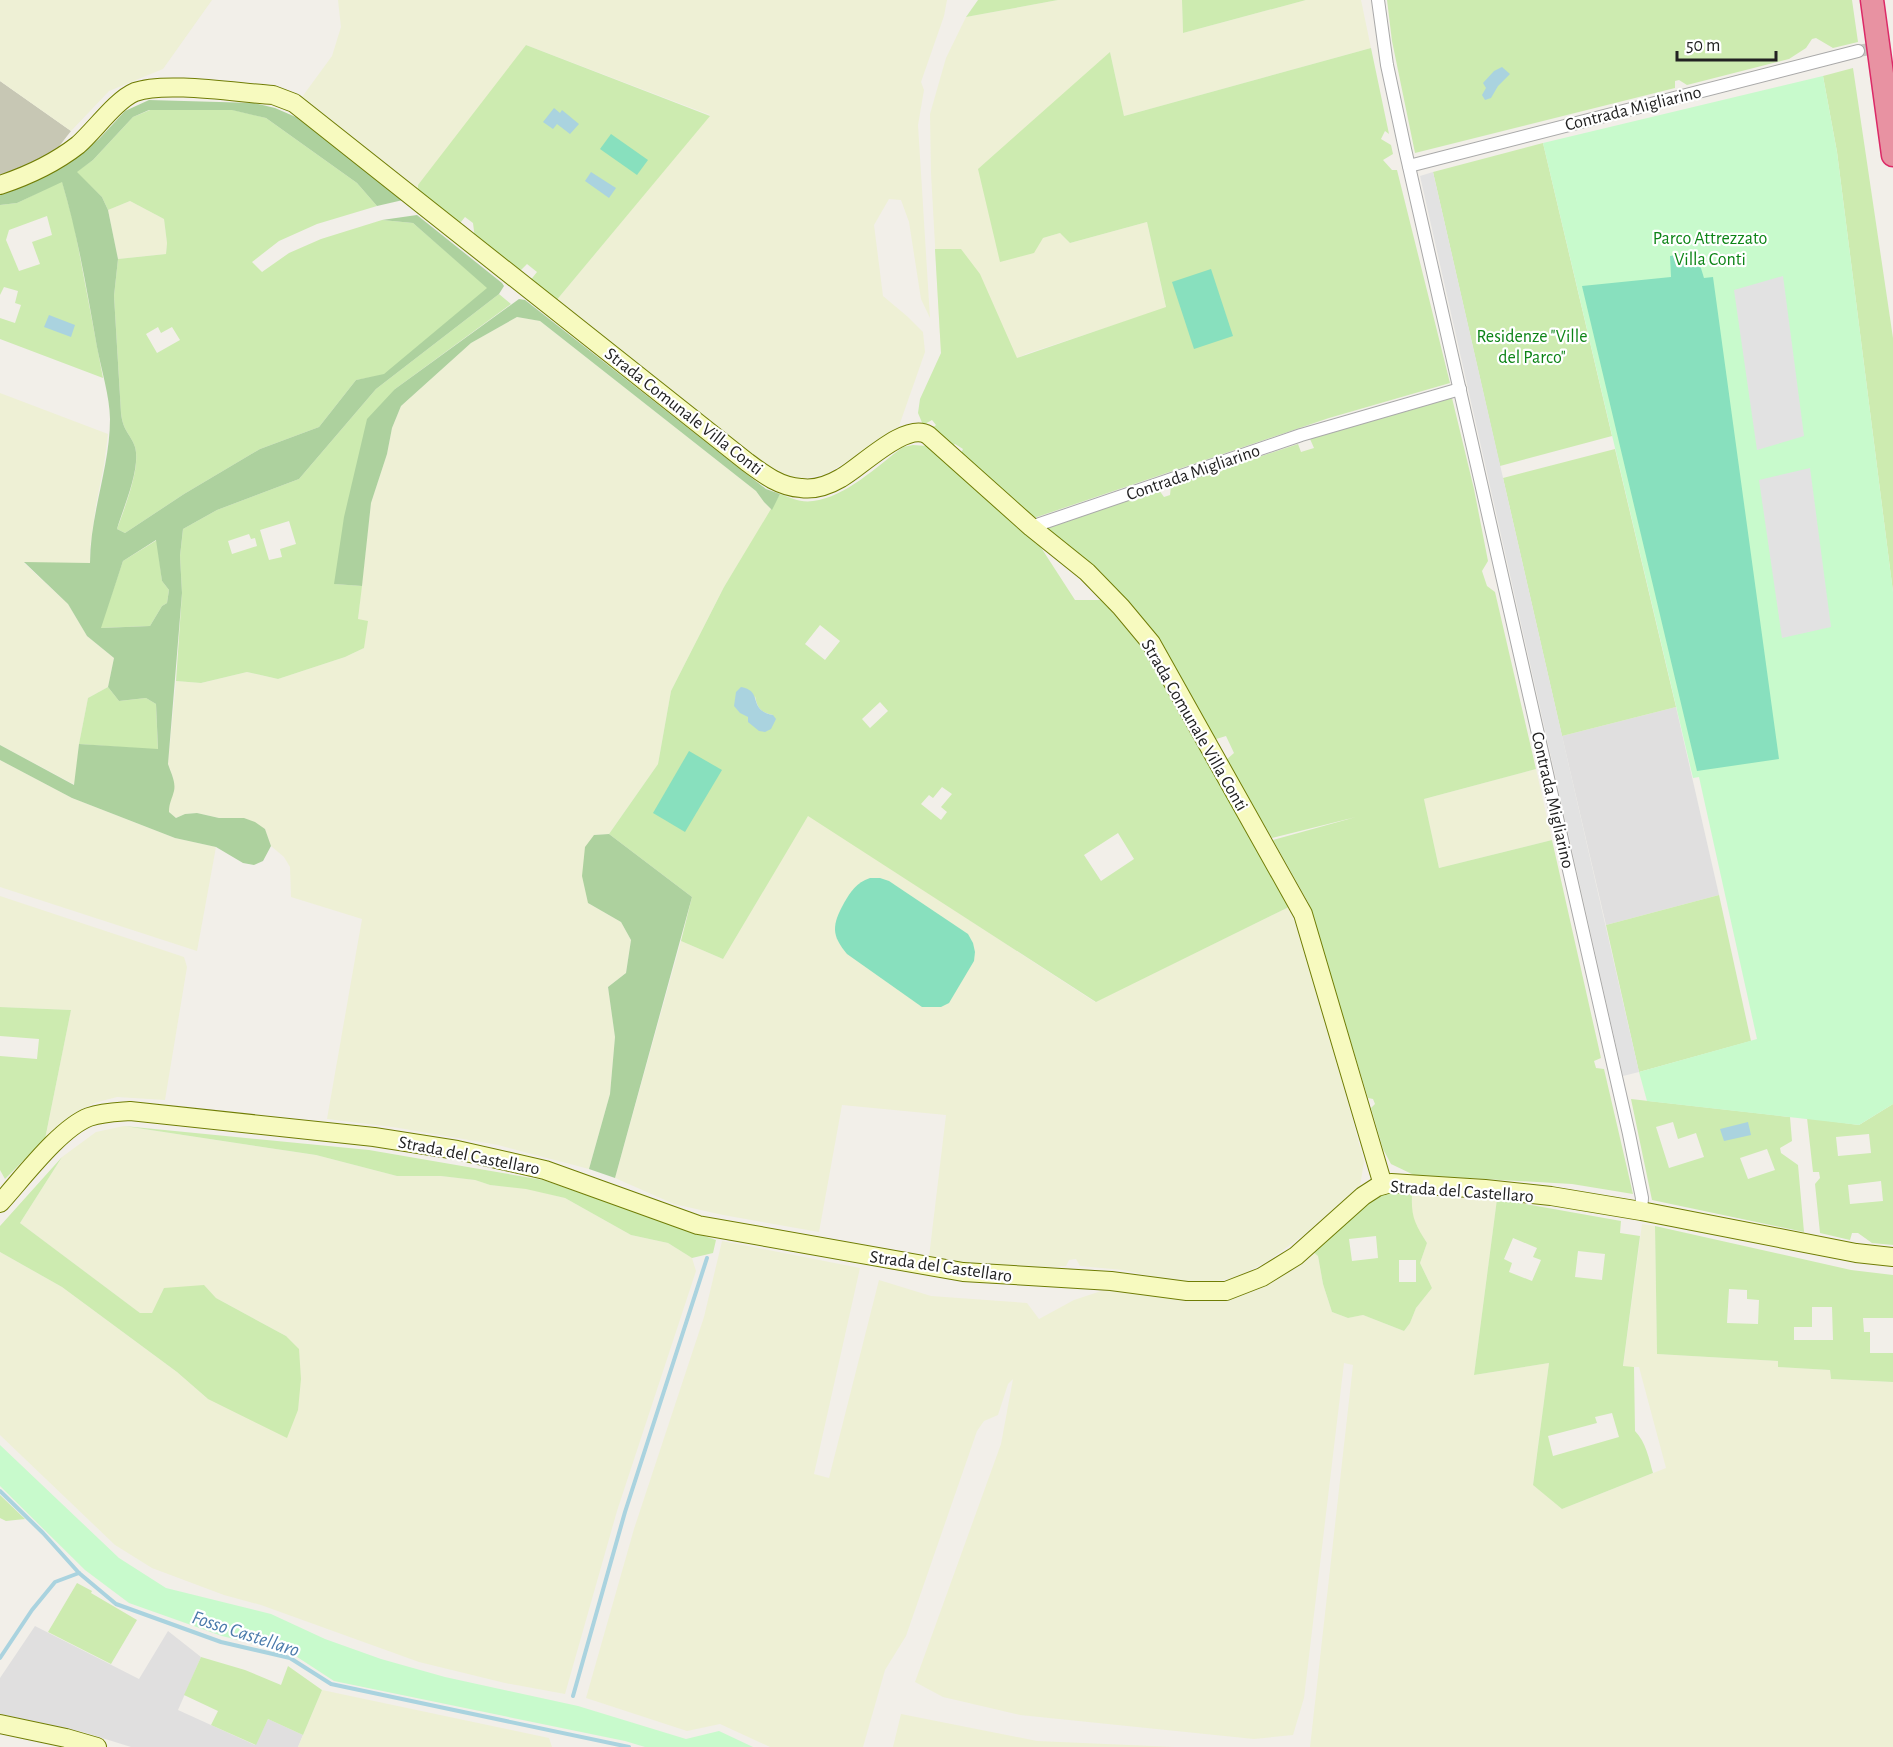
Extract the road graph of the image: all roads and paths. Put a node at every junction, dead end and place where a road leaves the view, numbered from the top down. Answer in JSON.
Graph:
{"nodes":[{"id":1,"x":1378,"y":0,"type":"edge"},
{"id":2,"x":1872,"y":0,"type":"edge"},
{"id":3,"x":1858,"y":51,"type":"tunnel mouth"},
{"id":4,"x":1893,"y":155,"type":"edge"},
{"id":5,"x":1409,"y":166,"type":"junction"},
{"id":6,"x":0,"y":185,"type":"edge"},
{"id":7,"x":1460,"y":389,"type":"junction"},
{"id":8,"x":1031,"y":527,"type":"junction"},
{"id":9,"x":1383,"y":1185,"type":"junction"},
{"id":10,"x":0,"y":1203,"type":"edge"},
{"id":11,"x":1641,"y":1210,"type":"junction"},
{"id":12,"x":1893,"y":1257,"type":"edge"},
{"id":13,"x":0,"y":1724,"type":"edge"},
{"id":14,"x":97,"y":1747,"type":"edge"}],
"edges":[{"from":1,"to":5,"type":"street","name":"Contrada Migliarino"},
{"from":2,"to":4,"type":"highway"},
{"from":3,"to":5,"type":"street","name":"Contrada Migliarino"},
{"from":5,"to":7,"type":"street","name":"Contrada Migliarino"},
{"from":6,"to":8,"type":"street","name":"Strada Comunale Villa Conti"},
{"from":7,"to":8,"type":"street","name":"Contrada Migliarino"},
{"from":7,"to":11,"type":"street","name":"Contrada Migliarino"},
{"from":8,"to":9,"type":"street","name":"Strada Comunale Villa Conti"},
{"from":9,"to":10,"type":"street","name":"Strada del Castellaro"},
{"from":9,"to":11,"type":"street","name":"Strada del Castellaro"},
{"from":11,"to":12,"type":"street","name":"Strada del Castellaro"},
{"from":13,"to":14,"type":"street"}]}
